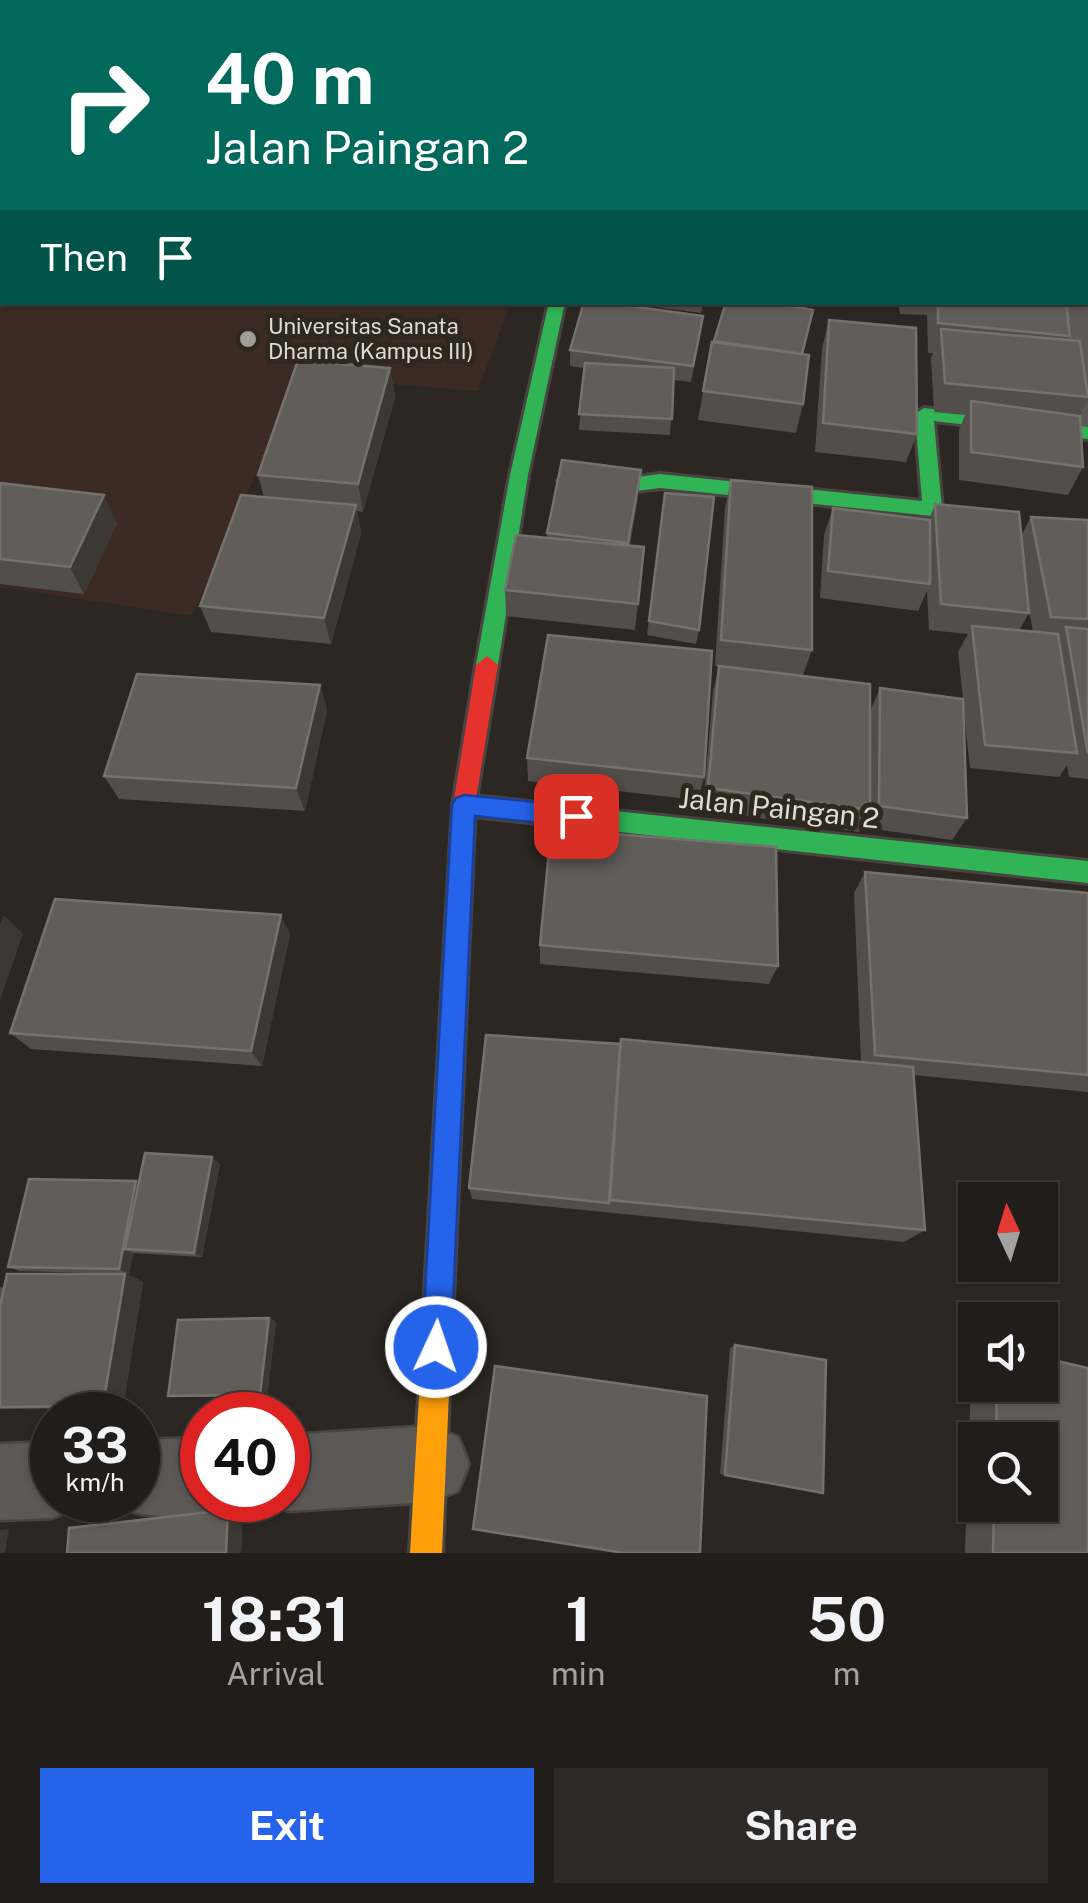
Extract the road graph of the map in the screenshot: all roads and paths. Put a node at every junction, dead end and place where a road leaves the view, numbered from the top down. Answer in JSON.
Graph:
{"nodes":[{"id":1,"x":556,"y":305,"type":"edge"},
{"id":2,"x":1071,"y":305,"type":"edge"},
{"id":3,"x":1088,"y":417,"type":"edge"},
{"id":4,"x":1088,"y":433,"type":"edge"},
{"id":5,"x":519,"y":475,"type":"junction"},
{"id":6,"x":464,"y":805,"type":"junction"},
{"id":7,"x":1088,"y":872,"type":"edge"},
{"id":8,"x":430,"y":1464,"type":"junction"},
{"id":9,"x":310,"y":1472,"type":"edge"},
{"id":10,"x":30,"y":1481,"type":"edge"},
{"id":11,"x":0,"y":1482,"type":"edge"},
{"id":12,"x":426,"y":1553,"type":"edge"}],
"edges":[{"from":1,"to":5,"type":"street"},
{"from":2,"to":3,"type":"street"},
{"from":4,"to":5,"type":"street"},
{"from":5,"to":6,"type":"street"},
{"from":6,"to":7,"type":"street","name":"Jalan Paingan 2"},
{"from":6,"to":8,"type":"street"},
{"from":8,"to":9,"type":"street"},
{"from":8,"to":12,"type":"street"},
{"from":10,"to":11,"type":"street"}]}
